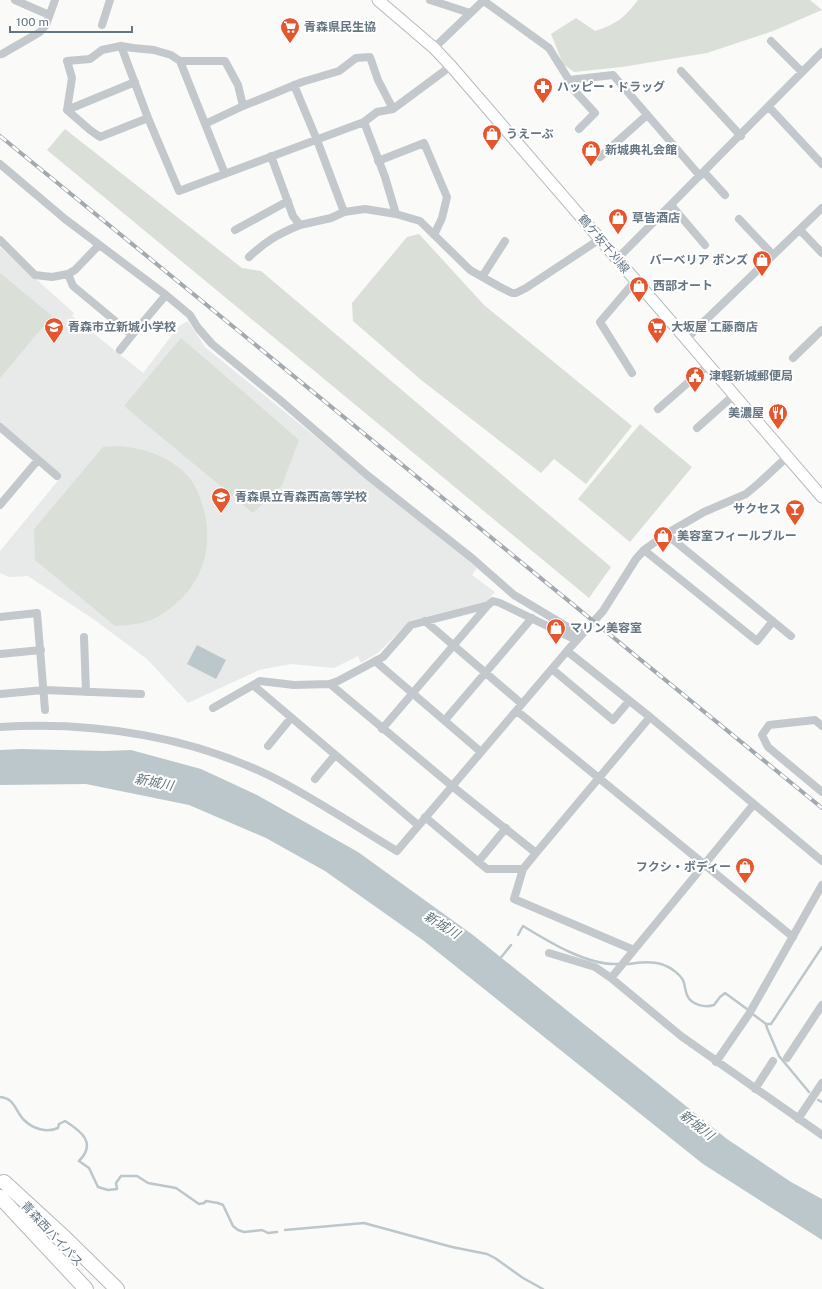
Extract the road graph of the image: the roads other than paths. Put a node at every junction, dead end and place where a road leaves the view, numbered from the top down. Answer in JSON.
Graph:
{"nodes":[{"id":1,"x":15,"y":0,"type":"edge"},
{"id":2,"x":55,"y":0,"type":"edge"},
{"id":3,"x":110,"y":0,"type":"edge"},
{"id":4,"x":430,"y":0,"type":"edge"},
{"id":5,"x":484,"y":0,"type":"edge"},
{"id":6,"x":384,"y":2,"type":"edge"},
{"id":7,"x":470,"y":13,"type":"junction"},
{"id":8,"x":50,"y":15,"type":"junction"},
{"id":9,"x":102,"y":25,"type":"dead end"},
{"id":10,"x":771,"y":41,"type":"dead end"},
{"id":11,"x":121,"y":46,"type":"junction"},
{"id":12,"x":434,"y":48,"type":"junction"},
{"id":13,"x":822,"y":52,"type":"edge"},
{"id":14,"x":2,"y":54,"type":"dead end"},
{"id":15,"x":180,"y":61,"type":"junction"},
{"id":16,"x":451,"y":66,"type":"junction"},
{"id":17,"x":681,"y":70,"type":"dead end"},
{"id":18,"x":802,"y":72,"type":"junction"},
{"id":19,"x":569,"y":80,"type":"junction"},
{"id":20,"x":135,"y":82,"type":"junction"},
{"id":21,"x":294,"y":85,"type":"junction"},
{"id":22,"x":243,"y":106,"type":"junction"},
{"id":23,"x":769,"y":107,"type":"junction"},
{"id":24,"x":393,"y":109,"type":"junction"},
{"id":25,"x":67,"y":110,"type":"junction"},
{"id":26,"x":647,"y":115,"type":"junction"},
{"id":27,"x":148,"y":118,"type":"junction"},
{"id":28,"x":364,"y":122,"type":"junction"},
{"id":29,"x":205,"y":124,"type":"junction"},
{"id":30,"x":578,"y":129,"type":"dead end"},
{"id":31,"x":740,"y":136,"type":"junction"},
{"id":32,"x":317,"y":140,"type":"junction"},
{"id":33,"x":271,"y":156,"type":"junction"},
{"id":34,"x":600,"y":157,"type":"dead end"},
{"id":35,"x":378,"y":161,"type":"junction"},
{"id":36,"x":0,"y":164,"type":"edge"},
{"id":37,"x":822,"y":164,"type":"edge"},
{"id":38,"x":225,"y":174,"type":"junction"},
{"id":39,"x":702,"y":174,"type":"junction"},
{"id":40,"x":725,"y":196,"type":"dead end"},
{"id":41,"x":288,"y":201,"type":"junction"},
{"id":42,"x":671,"y":205,"type":"junction"},
{"id":43,"x":822,"y":208,"type":"edge"},
{"id":44,"x":344,"y":212,"type":"junction"},
{"id":45,"x":396,"y":214,"type":"junction"},
{"id":46,"x":739,"y":219,"type":"dead end"},
{"id":47,"x":300,"y":225,"type":"junction"},
{"id":48,"x":235,"y":230,"type":"dead end"},
{"id":49,"x":800,"y":230,"type":"junction"},
{"id":50,"x":434,"y":235,"type":"junction"},
{"id":51,"x":600,"y":239,"type":"junction"},
{"id":52,"x":0,"y":240,"type":"edge"},
{"id":53,"x":505,"y":241,"type":"dead end"},
{"id":54,"x":99,"y":245,"type":"junction"},
{"id":55,"x":705,"y":245,"type":"dead end"},
{"id":56,"x":822,"y":253,"type":"edge"},
{"id":57,"x":773,"y":255,"type":"junction"},
{"id":58,"x":249,"y":256,"type":"dead end"},
{"id":59,"x":617,"y":259,"type":"junction"},
{"id":60,"x":68,"y":274,"type":"junction"},
{"id":61,"x":482,"y":277,"type":"junction"},
{"id":62,"x":635,"y":281,"type":"junction"},
{"id":63,"x":166,"y":295,"type":"junction"},
{"id":64,"x":822,"y":330,"type":"edge"},
{"id":65,"x":132,"y":335,"type":"junction"},
{"id":66,"x":686,"y":340,"type":"junction"},
{"id":67,"x":120,"y":350,"type":"dead end"},
{"id":68,"x":793,"y":358,"type":"dead end"},
{"id":69,"x":708,"y":365,"type":"junction"},
{"id":70,"x":632,"y":373,"type":"dead end"},
{"id":71,"x":734,"y":394,"type":"junction"},
{"id":72,"x":658,"y":409,"type":"dead end"},
{"id":73,"x":697,"y":428,"type":"dead end"},
{"id":74,"x":1,"y":430,"type":"edge"},
{"id":75,"x":788,"y":457,"type":"junction"},
{"id":76,"x":38,"y":460,"type":"junction"},
{"id":77,"x":57,"y":476,"type":"dead end"},
{"id":78,"x":822,"y":497,"type":"edge"},
{"id":79,"x":0,"y":505,"type":"edge"},
{"id":80,"x":666,"y":534,"type":"junction"},
{"id":81,"x":644,"y":550,"type":"junction"},
{"id":82,"x":488,"y":605,"type":"junction"},
{"id":83,"x":0,"y":616,"type":"edge"},
{"id":84,"x":532,"y":618,"type":"junction"},
{"id":85,"x":425,"y":621,"type":"junction"},
{"id":86,"x":773,"y":621,"type":"junction"},
{"id":87,"x":791,"y":636,"type":"dead end"},
{"id":88,"x":84,"y":637,"type":"dead end"},
{"id":89,"x":579,"y":638,"type":"junction"},
{"id":90,"x":453,"y":646,"type":"junction"},
{"id":91,"x":41,"y":650,"type":"junction"},
{"id":92,"x":567,"y":651,"type":"junction"},
{"id":93,"x":0,"y":654,"type":"edge"},
{"id":94,"x":375,"y":661,"type":"junction"},
{"id":95,"x":552,"y":668,"type":"junction"},
{"id":96,"x":486,"y":673,"type":"junction"},
{"id":97,"x":330,"y":684,"type":"junction"},
{"id":98,"x":253,"y":685,"type":"junction"},
{"id":99,"x":44,"y":690,"type":"junction"},
{"id":100,"x":86,"y":692,"type":"junction"},
{"id":101,"x":0,"y":694,"type":"edge"},
{"id":102,"x":141,"y":694,"type":"dead end"},
{"id":103,"x":412,"y":694,"type":"junction"},
{"id":104,"x":629,"y":701,"type":"junction"},
{"id":105,"x":522,"y":704,"type":"junction"},
{"id":106,"x":213,"y":708,"type":"dead end"},
{"id":107,"x":45,"y":710,"type":"dead end"},
{"id":108,"x":517,"y":710,"type":"junction"},
{"id":109,"x":650,"y":717,"type":"junction"},
{"id":110,"x":291,"y":718,"type":"junction"},
{"id":111,"x":445,"y":720,"type":"junction"},
{"id":112,"x":822,"y":726,"type":"edge"},
{"id":113,"x":0,"y":727,"type":"edge"},
{"id":114,"x":382,"y":729,"type":"junction"},
{"id":115,"x":268,"y":746,"type":"dead end"},
{"id":116,"x":481,"y":752,"type":"junction"},
{"id":117,"x":335,"y":755,"type":"junction"},
{"id":118,"x":599,"y":777,"type":"junction"},
{"id":119,"x":315,"y":779,"type":"dead end"},
{"id":120,"x":452,"y":786,"type":"junction"},
{"id":121,"x":822,"y":792,"type":"edge"},
{"id":122,"x":754,"y":804,"type":"junction"},
{"id":123,"x":425,"y":817,"type":"junction"},
{"id":124,"x":418,"y":825,"type":"junction"},
{"id":125,"x":506,"y":828,"type":"junction"},
{"id":126,"x":536,"y":853,"type":"junction"},
{"id":127,"x":822,"y":861,"type":"edge"},
{"id":128,"x":478,"y":862,"type":"junction"},
{"id":129,"x":704,"y":863,"type":"junction"},
{"id":130,"x":523,"y":869,"type":"junction"},
{"id":131,"x":822,"y":885,"type":"edge"},
{"id":132,"x":793,"y":937,"type":"junction"},
{"id":133,"x":634,"y":950,"type":"junction"},
{"id":134,"x":549,"y":953,"type":"dead end"},
{"id":135,"x":611,"y":978,"type":"junction"},
{"id":136,"x":822,"y":1005,"type":"edge"},
{"id":137,"x":788,"y":1058,"type":"dead end"},
{"id":138,"x":773,"y":1060,"type":"dead end"},
{"id":139,"x":716,"y":1062,"type":"junction"},
{"id":140,"x":822,"y":1083,"type":"edge"},
{"id":141,"x":755,"y":1088,"type":"junction"},
{"id":142,"x":798,"y":1118,"type":"junction"},
{"id":143,"x":822,"y":1135,"type":"edge"},
{"id":144,"x":2,"y":1180,"type":"edge"},
{"id":145,"x":0,"y":1197,"type":"edge"},
{"id":146,"x":0,"y":1202,"type":"edge"},
{"id":147,"x":73,"y":1289,"type":"edge"},
{"id":148,"x":86,"y":1289,"type":"edge"},
{"id":149,"x":103,"y":1289,"type":"edge"},
{"id":150,"x":117,"y":1289,"type":"edge"}],
"edges":[{"from":1,"to":8,"type":"street"},
{"from":2,"to":8,"type":"street"},
{"from":3,"to":9,"type":"street"},
{"from":4,"to":7,"type":"street"},
{"from":5,"to":7,"type":"street"},
{"from":5,"to":19,"type":"street"},
{"from":6,"to":12,"type":"main road","name":"鶴ケ坂千刈線"},
{"from":7,"to":12,"type":"street"},
{"from":8,"to":14,"type":"street"},
{"from":10,"to":18,"type":"street"},
{"from":11,"to":15,"type":"street"},
{"from":11,"to":20,"type":"street"},
{"from":11,"to":25,"type":"street"},
{"from":12,"to":16,"type":"main road","name":"鶴ケ坂千刈線"},
{"from":13,"to":18,"type":"street"},
{"from":15,"to":22,"type":"street"},
{"from":15,"to":29,"type":"street"},
{"from":16,"to":24,"type":"street"},
{"from":16,"to":51,"type":"main road","name":"鶴ケ坂千刈線"},
{"from":17,"to":31,"type":"street"},
{"from":18,"to":23,"type":"street"},
{"from":19,"to":26,"type":"street"},
{"from":19,"to":30,"type":"street"},
{"from":20,"to":25,"type":"street"},
{"from":20,"to":27,"type":"street"},
{"from":21,"to":22,"type":"street"},
{"from":21,"to":24,"type":"street"},
{"from":21,"to":32,"type":"street"},
{"from":22,"to":29,"type":"street"},
{"from":23,"to":31,"type":"street"},
{"from":23,"to":37,"type":"street"},
{"from":24,"to":28,"type":"street"},
{"from":25,"to":27,"type":"street"},
{"from":26,"to":34,"type":"street"},
{"from":26,"to":39,"type":"street"},
{"from":27,"to":38,"type":"street"},
{"from":28,"to":32,"type":"street"},
{"from":28,"to":35,"type":"street"},
{"from":29,"to":38,"type":"street"},
{"from":31,"to":39,"type":"street"},
{"from":32,"to":33,"type":"street"},
{"from":32,"to":44,"type":"street"},
{"from":33,"to":38,"type":"street"},
{"from":33,"to":41,"type":"street"},
{"from":35,"to":45,"type":"street"},
{"from":35,"to":50,"type":"street"},
{"from":36,"to":54,"type":"street"},
{"from":39,"to":40,"type":"street"},
{"from":39,"to":42,"type":"street"},
{"from":41,"to":47,"type":"street"},
{"from":41,"to":48,"type":"street"},
{"from":42,"to":55,"type":"street"},
{"from":42,"to":59,"type":"street"},
{"from":43,"to":49,"type":"street"},
{"from":44,"to":45,"type":"street"},
{"from":44,"to":47,"type":"street"},
{"from":45,"to":50,"type":"street"},
{"from":46,"to":57,"type":"street"},
{"from":47,"to":58,"type":"street"},
{"from":49,"to":56,"type":"street"},
{"from":49,"to":57,"type":"street"},
{"from":50,"to":61,"type":"street"},
{"from":51,"to":59,"type":"main road","name":"鶴ケ坂千刈線"},
{"from":51,"to":61,"type":"street"},
{"from":52,"to":60,"type":"street"},
{"from":53,"to":61,"type":"street"},
{"from":54,"to":60,"type":"street"},
{"from":54,"to":63,"type":"street"},
{"from":57,"to":66,"type":"street"},
{"from":59,"to":62,"type":"main road","name":"鶴ケ坂千刈線"},
{"from":60,"to":65,"type":"street"},
{"from":62,"to":66,"type":"main road","name":"鶴ケ坂千刈線"},
{"from":62,"to":70,"type":"street"},
{"from":63,"to":65,"type":"street"},
{"from":63,"to":89,"type":"street"},
{"from":64,"to":68,"type":"street"},
{"from":65,"to":67,"type":"street"},
{"from":66,"to":69,"type":"main road","name":"鶴ケ坂千刈線"},
{"from":69,"to":71,"type":"main road","name":"鶴ケ坂千刈線"},
{"from":69,"to":72,"type":"street"},
{"from":71,"to":73,"type":"street"},
{"from":71,"to":75,"type":"main road","name":"鶴ケ坂千刈線"},
{"from":74,"to":76,"type":"street"},
{"from":75,"to":78,"type":"main road","name":"鶴ケ坂千刈線"},
{"from":75,"to":80,"type":"street"},
{"from":76,"to":77,"type":"street"},
{"from":76,"to":79,"type":"street"},
{"from":80,"to":81,"type":"street"},
{"from":80,"to":86,"type":"street"},
{"from":81,"to":86,"type":"street"},
{"from":81,"to":89,"type":"street"},
{"from":82,"to":84,"type":"street"},
{"from":82,"to":85,"type":"street"},
{"from":82,"to":90,"type":"street"},
{"from":83,"to":91,"type":"street"},
{"from":84,"to":89,"type":"street"},
{"from":84,"to":96,"type":"street"},
{"from":85,"to":90,"type":"street"},
{"from":85,"to":94,"type":"street"},
{"from":86,"to":87,"type":"street"},
{"from":88,"to":100,"type":"street"},
{"from":89,"to":92,"type":"street"},
{"from":90,"to":96,"type":"street"},
{"from":90,"to":103,"type":"street"},
{"from":91,"to":93,"type":"street"},
{"from":91,"to":99,"type":"street"},
{"from":92,"to":95,"type":"street"},
{"from":92,"to":104,"type":"street"},
{"from":94,"to":97,"type":"street"},
{"from":94,"to":103,"type":"street"},
{"from":95,"to":104,"type":"street"},
{"from":95,"to":105,"type":"street"},
{"from":96,"to":105,"type":"street"},
{"from":96,"to":111,"type":"street"},
{"from":97,"to":98,"type":"street"},
{"from":97,"to":114,"type":"street"},
{"from":98,"to":106,"type":"street"},
{"from":98,"to":110,"type":"street"},
{"from":99,"to":100,"type":"street"},
{"from":99,"to":101,"type":"street"},
{"from":99,"to":107,"type":"street"},
{"from":100,"to":102,"type":"street"},
{"from":103,"to":111,"type":"street"},
{"from":103,"to":114,"type":"street"},
{"from":104,"to":109,"type":"street"},
{"from":105,"to":108,"type":"street"},
{"from":108,"to":116,"type":"street"},
{"from":108,"to":118,"type":"street"},
{"from":109,"to":118,"type":"street"},
{"from":109,"to":122,"type":"street"},
{"from":110,"to":115,"type":"street"},
{"from":110,"to":117,"type":"street"},
{"from":111,"to":116,"type":"street"},
{"from":112,"to":121,"type":"street"},
{"from":113,"to":124,"type":"street"},
{"from":114,"to":120,"type":"street"},
{"from":116,"to":120,"type":"street"},
{"from":117,"to":119,"type":"street"},
{"from":117,"to":124,"type":"street"},
{"from":118,"to":126,"type":"street"},
{"from":118,"to":129,"type":"street"},
{"from":120,"to":123,"type":"street"},
{"from":120,"to":125,"type":"street"},
{"from":122,"to":127,"type":"street"},
{"from":122,"to":129,"type":"street"},
{"from":123,"to":124,"type":"street"},
{"from":123,"to":128,"type":"street"},
{"from":125,"to":126,"type":"street"},
{"from":125,"to":128,"type":"street"},
{"from":126,"to":130,"type":"street"},
{"from":128,"to":130,"type":"street"},
{"from":129,"to":132,"type":"street"},
{"from":129,"to":133,"type":"street"},
{"from":130,"to":133,"type":"street"},
{"from":131,"to":132,"type":"street"},
{"from":132,"to":139,"type":"street"},
{"from":133,"to":135,"type":"street"},
{"from":134,"to":135,"type":"street"},
{"from":135,"to":139,"type":"street"},
{"from":136,"to":137,"type":"street"},
{"from":138,"to":141,"type":"street"},
{"from":139,"to":141,"type":"street"},
{"from":140,"to":142,"type":"street"},
{"from":141,"to":142,"type":"street"},
{"from":142,"to":143,"type":"street"},
{"from":144,"to":149,"type":"highway","name":"青森西バイパス"},
{"from":144,"to":150,"type":"highway"},
{"from":145,"to":148,"type":"highway","name":"青森西バイパス"},
{"from":146,"to":147,"type":"highway"}]}
